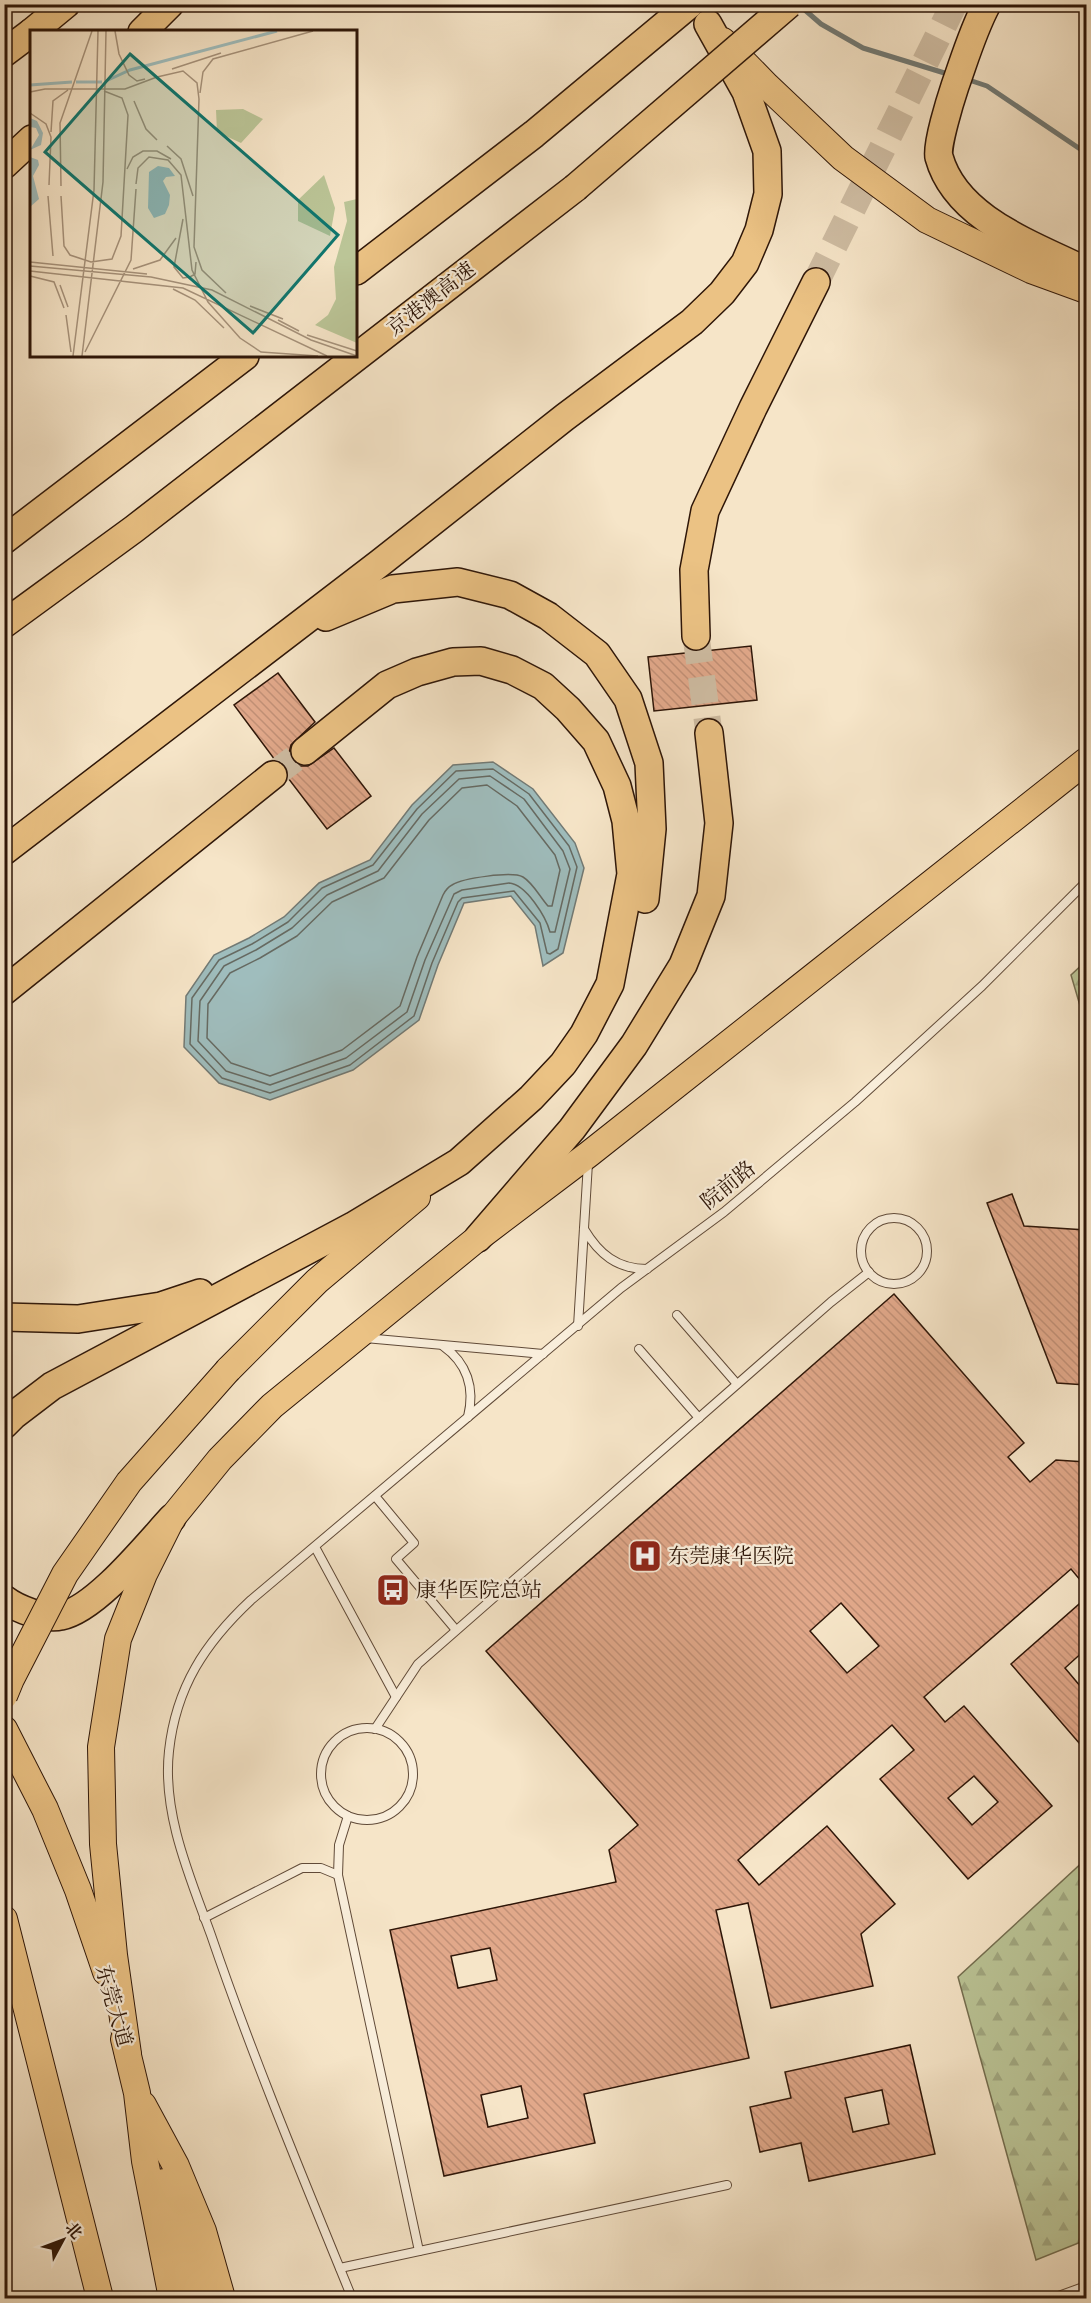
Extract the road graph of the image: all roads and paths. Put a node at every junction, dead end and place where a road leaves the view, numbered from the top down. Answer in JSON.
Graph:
{"nodes":[{"id":1,"x":66,"y":4,"type":"edge"},
{"id":2,"x":170,"y":4,"type":"edge"},
{"id":3,"x":789,"y":4,"type":"edge"},
{"id":4,"x":696,"y":11,"type":"edge"},
{"id":5,"x":982,"y":14,"type":"edge"},
{"id":6,"x":34,"y":30,"type":"edge"},
{"id":7,"x":144,"y":30,"type":"edge"},
{"id":8,"x":30,"y":34,"type":"edge"},
{"id":9,"x":4,"y":53,"type":"edge"},
{"id":10,"x":30,"y":141,"type":"edge"},
{"id":11,"x":4,"y":165,"type":"edge"},
{"id":12,"x":357,"y":270,"type":"edge"},
{"id":13,"x":1086,"y":271,"type":"edge"},
{"id":14,"x":816,"y":282,"type":"tunnel mouth"},
{"id":15,"x":1086,"y":290,"type":"edge"},
{"id":16,"x":244,"y":357,"type":"edge"},
{"id":17,"x":356,"y":357,"type":"edge"},
{"id":18,"x":357,"y":357,"type":"edge"},
{"id":19,"x":4,"y":540,"type":"edge"},
{"id":20,"x":4,"y":624,"type":"edge"},
{"id":21,"x":696,"y":636,"type":"tunnel mouth"},
{"id":22,"x":245,"y":665,"type":"junction"},
{"id":23,"x":709,"y":733,"type":"tunnel mouth"},
{"id":24,"x":305,"y":751,"type":"tunnel mouth"},
{"id":25,"x":1086,"y":760,"type":"edge"},
{"id":26,"x":273,"y":775,"type":"tunnel mouth"},
{"id":27,"x":4,"y":851,"type":"edge"},
{"id":28,"x":1086,"y":882,"type":"edge"},
{"id":29,"x":610,"y":984,"type":"junction"},
{"id":30,"x":4,"y":991,"type":"edge"},
{"id":31,"x":589,"y":1154,"type":"junction"},
{"id":32,"x":459,"y":1162,"type":"junction"},
{"id":33,"x":584,"y":1229,"type":"junction"},
{"id":34,"x":478,"y":1238,"type":"junction"},
{"id":35,"x":647,"y":1269,"type":"junction"},
{"id":36,"x":270,"y":1270,"type":"junction"},
{"id":37,"x":869,"y":1272,"type":"junction"},
{"id":38,"x":677,"y":1315,"type":"dead end"},
{"id":39,"x":4,"y":1317,"type":"edge"},
{"id":40,"x":578,"y":1326,"type":"junction"},
{"id":41,"x":357,"y":1337,"type":"junction"},
{"id":42,"x":442,"y":1345,"type":"junction"},
{"id":43,"x":639,"y":1349,"type":"dead end"},
{"id":44,"x":543,"y":1354,"type":"junction"},
{"id":45,"x":738,"y":1384,"type":"junction"},
{"id":46,"x":468,"y":1417,"type":"junction"},
{"id":47,"x":699,"y":1418,"type":"junction"},
{"id":48,"x":4,"y":1425,"type":"edge"},
{"id":49,"x":375,"y":1496,"type":"junction"},
{"id":50,"x":172,"y":1518,"type":"junction"},
{"id":51,"x":315,"y":1547,"type":"junction"},
{"id":52,"x":4,"y":1599,"type":"edge"},
{"id":53,"x":456,"y":1630,"type":"junction"},
{"id":54,"x":4,"y":1696,"type":"edge"},
{"id":55,"x":396,"y":1697,"type":"junction"},
{"id":56,"x":4,"y":1729,"type":"edge"},
{"id":57,"x":375,"y":1729,"type":"junction"},
{"id":58,"x":348,"y":1816,"type":"junction"},
{"id":59,"x":338,"y":1875,"type":"junction"},
{"id":60,"x":204,"y":1918,"type":"junction"},
{"id":61,"x":4,"y":1919,"type":"edge"},
{"id":62,"x":128,"y":2054,"type":"junction"},
{"id":63,"x":137,"y":2092,"type":"junction"},
{"id":64,"x":727,"y":2185,"type":"dead end"},
{"id":65,"x":419,"y":2251,"type":"junction"},
{"id":66,"x":340,"y":2268,"type":"junction"},
{"id":67,"x":1086,"y":2286,"type":"edge"},
{"id":68,"x":100,"y":2298,"type":"edge"},
{"id":69,"x":172,"y":2298,"type":"edge"},
{"id":70,"x":196,"y":2298,"type":"edge"},
{"id":71,"x":222,"y":2298,"type":"edge"},
{"id":72,"x":352,"y":2298,"type":"edge"},
{"id":73,"x":1053,"y":2298,"type":"edge"}],
"edges":[{"from":1,"to":6,"type":"highway"},
{"from":2,"to":7,"type":"highway"},
{"from":3,"to":18,"type":"highway","name":"京港澳高速","bridge":true},
{"from":4,"to":12,"type":"highway"},
{"from":4,"to":15,"type":"highway"},
{"from":4,"to":22,"type":"highway"},
{"from":5,"to":13,"type":"highway"},
{"from":8,"to":9,"type":"highway"},
{"from":10,"to":11,"type":"highway"},
{"from":14,"to":21,"type":"highway"},
{"from":16,"to":19,"type":"highway"},
{"from":17,"to":20,"type":"highway","name":"京港澳高速","bridge":true},
{"from":22,"to":27,"type":"highway"},
{"from":22,"to":29,"type":"highway"},
{"from":23,"to":34,"type":"highway"},
{"from":24,"to":29,"type":"highway"},
{"from":25,"to":31,"type":"highway"},
{"from":26,"to":30,"type":"highway"},
{"from":28,"to":35,"type":"lane","name":"院前路"},
{"from":29,"to":32,"type":"highway"},
{"from":31,"to":33,"type":"lane"},
{"from":31,"to":34,"type":"highway"},
{"from":32,"to":36,"type":"highway"},
{"from":32,"to":54,"type":"highway","bridge":true},
{"from":33,"to":35,"type":"lane"},
{"from":33,"to":40,"type":"lane"},
{"from":34,"to":41,"type":"highway"},
{"from":35,"to":40,"type":"lane","name":"院前路"},
{"from":36,"to":39,"type":"highway"},
{"from":36,"to":48,"type":"highway"},
{"from":37,"to":37,"type":"lane"},
{"from":37,"to":45,"type":"lane"},
{"from":38,"to":45,"type":"lane"},
{"from":40,"to":44,"type":"lane","name":"院前路"},
{"from":41,"to":42,"type":"lane"},
{"from":41,"to":50,"type":"highway"},
{"from":42,"to":44,"type":"lane"},
{"from":42,"to":46,"type":"lane"},
{"from":43,"to":47,"type":"lane"},
{"from":44,"to":46,"type":"lane","name":"院前路"},
{"from":45,"to":47,"type":"lane"},
{"from":46,"to":49,"type":"lane","name":"院前路"},
{"from":47,"to":53,"type":"lane"},
{"from":49,"to":51,"type":"lane","name":"院前路"},
{"from":49,"to":53,"type":"lane"},
{"from":50,"to":52,"type":"highway"},
{"from":50,"to":62,"type":"highway"},
{"from":51,"to":55,"type":"lane"},
{"from":51,"to":60,"type":"lane","name":"院前路"},
{"from":53,"to":55,"type":"lane"},
{"from":55,"to":57,"type":"lane"},
{"from":56,"to":62,"type":"highway","name":"东莞大道"},
{"from":57,"to":58,"type":"lane"},
{"from":57,"to":58,"type":"lane"},
{"from":58,"to":59,"type":"lane"},
{"from":59,"to":60,"type":"lane"},
{"from":59,"to":65,"type":"lane"},
{"from":60,"to":66,"type":"lane","name":"院前路"},
{"from":61,"to":68,"type":"highway"},
{"from":62,"to":63,"type":"highway","name":"东莞大道"},
{"from":63,"to":69,"type":"highway","name":"东莞大道"},
{"from":63,"to":70,"type":"highway"},
{"from":63,"to":71,"type":"highway"},
{"from":64,"to":65,"type":"lane"},
{"from":65,"to":66,"type":"lane"},
{"from":66,"to":72,"type":"lane","name":"院前路"},
{"from":67,"to":73,"type":"lane"}]}
